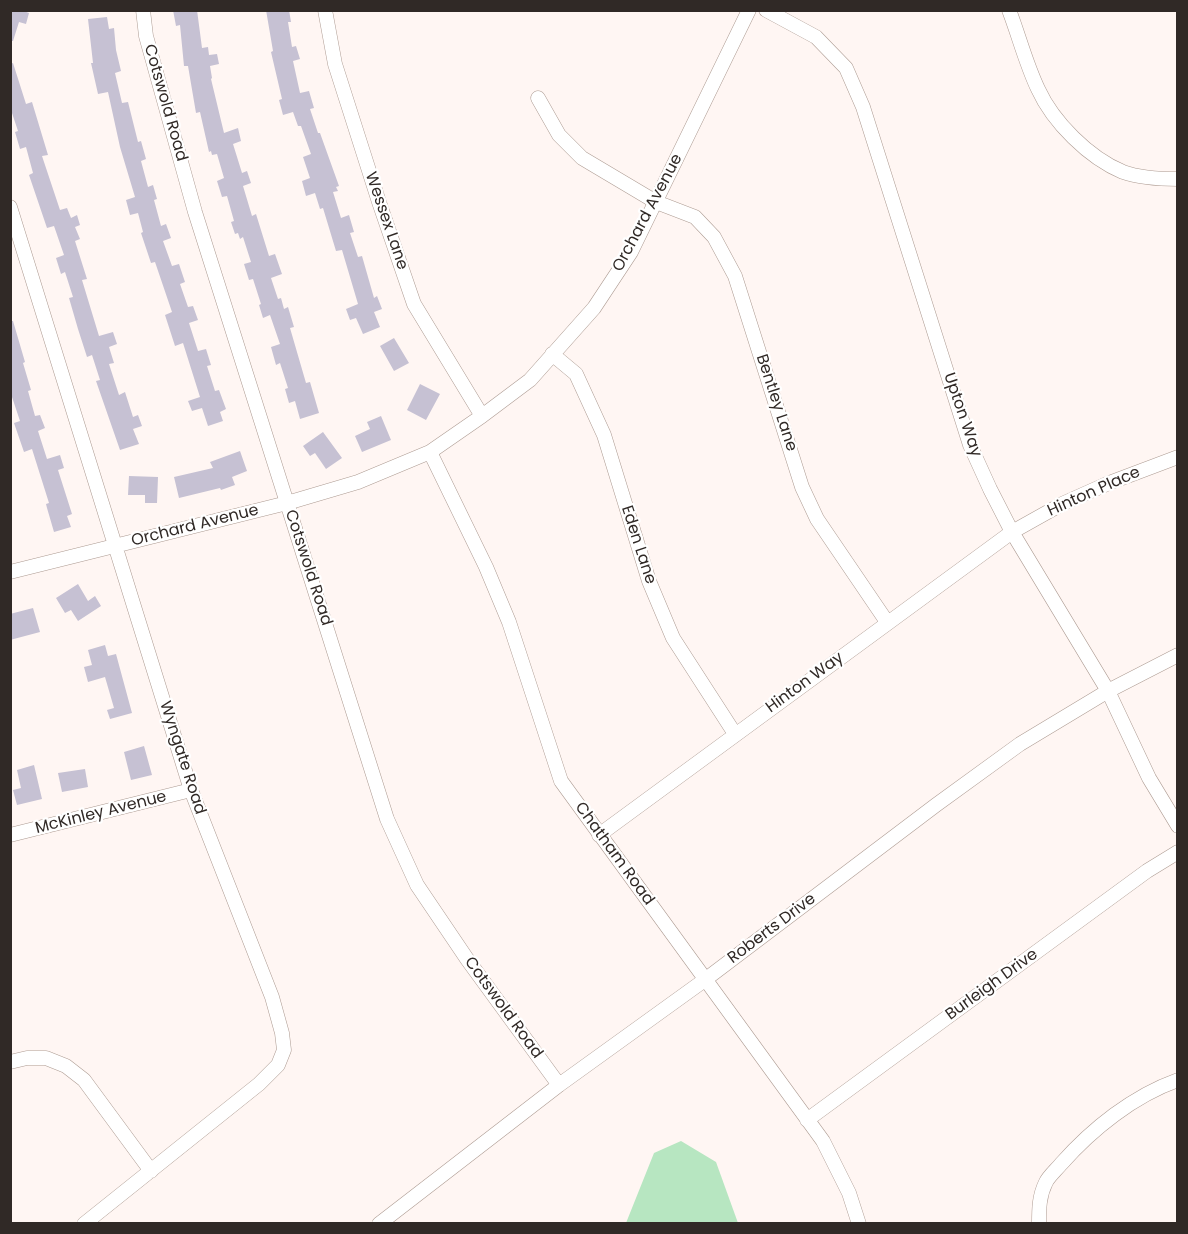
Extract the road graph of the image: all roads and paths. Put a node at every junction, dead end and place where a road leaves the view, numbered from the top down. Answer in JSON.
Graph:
{"nodes":[{"id":1,"x":143,"y":10,"type":"edge"},
{"id":2,"x":325,"y":10,"type":"edge"},
{"id":3,"x":749,"y":10,"type":"edge"},
{"id":4,"x":766,"y":10,"type":"edge"},
{"id":5,"x":1010,"y":10,"type":"edge"},
{"id":6,"x":538,"y":98,"type":"dead end"},
{"id":7,"x":1178,"y":179,"type":"edge"},
{"id":8,"x":656,"y":202,"type":"junction"},
{"id":9,"x":10,"y":207,"type":"edge"},
{"id":10,"x":552,"y":354,"type":"junction"},
{"id":11,"x":482,"y":417,"type":"junction"},
{"id":12,"x":430,"y":452,"type":"junction"},
{"id":13,"x":1178,"y":457,"type":"edge"},
{"id":14,"x":287,"y":503,"type":"junction"},
{"id":15,"x":1012,"y":532,"type":"junction"},
{"id":16,"x":116,"y":546,"type":"junction"},
{"id":17,"x":10,"y":572,"type":"edge"},
{"id":18,"x":887,"y":622,"type":"junction"},
{"id":19,"x":1178,"y":655,"type":"edge"},
{"id":20,"x":1108,"y":691,"type":"junction"},
{"id":21,"x":735,"y":734,"type":"junction"},
{"id":22,"x":191,"y":790,"type":"junction"},
{"id":23,"x":1178,"y":826,"type":"edge"},
{"id":24,"x":10,"y":835,"type":"edge"},
{"id":25,"x":599,"y":835,"type":"junction"},
{"id":26,"x":1178,"y":852,"type":"edge"},
{"id":27,"x":706,"y":979,"type":"junction"},
{"id":28,"x":10,"y":1062,"type":"edge"},
{"id":29,"x":1178,"y":1080,"type":"edge"},
{"id":30,"x":559,"y":1085,"type":"junction"},
{"id":31,"x":807,"y":1120,"type":"junction"},
{"id":32,"x":151,"y":1171,"type":"junction"},
{"id":33,"x":84,"y":1224,"type":"edge"},
{"id":34,"x":379,"y":1224,"type":"edge"},
{"id":35,"x":858,"y":1224,"type":"edge"},
{"id":36,"x":1039,"y":1224,"type":"edge"}],
"edges":[{"from":1,"to":14,"type":"street","name":"Cotswold Road"},
{"from":2,"to":11,"type":"street","name":"Wessex Lane"},
{"from":3,"to":8,"type":"street","name":"Orchard Avenue"},
{"from":4,"to":15,"type":"street","name":"Upton Way"},
{"from":5,"to":7,"type":"street"},
{"from":6,"to":8,"type":"street","name":"Bentley Lane"},
{"from":8,"to":10,"type":"street","name":"Orchard Avenue"},
{"from":8,"to":18,"type":"street","name":"Bentley Lane"},
{"from":9,"to":16,"type":"street","name":"Wyngate Road"},
{"from":10,"to":11,"type":"street","name":"Orchard Avenue"},
{"from":10,"to":21,"type":"street","name":"Eden Lane"},
{"from":11,"to":12,"type":"street","name":"Orchard Avenue"},
{"from":12,"to":14,"type":"street","name":"Orchard Avenue"},
{"from":12,"to":25,"type":"street","name":"Chatham Road"},
{"from":13,"to":15,"type":"street","name":"Hinton Place"},
{"from":14,"to":16,"type":"street","name":"Orchard Avenue"},
{"from":14,"to":30,"type":"street","name":"Cotswold Road"},
{"from":15,"to":18,"type":"street","name":"Hinton Way"},
{"from":15,"to":20,"type":"street","name":"Upton Way"},
{"from":16,"to":17,"type":"street","name":"Orchard Avenue"},
{"from":16,"to":22,"type":"street","name":"Wyngate Road"},
{"from":18,"to":21,"type":"street","name":"Hinton Way"},
{"from":19,"to":20,"type":"street","name":"Roberts Drive"},
{"from":20,"to":23,"type":"street","name":"Upton Way"},
{"from":20,"to":27,"type":"street","name":"Roberts Drive"},
{"from":21,"to":25,"type":"street","name":"Hinton Way"},
{"from":22,"to":24,"type":"street","name":"McKinley Avenue"},
{"from":22,"to":32,"type":"street","name":"Wyngate Road"},
{"from":25,"to":27,"type":"street","name":"Chatham Road"},
{"from":26,"to":31,"type":"street","name":"Burleigh Drive"},
{"from":27,"to":30,"type":"street","name":"Roberts Drive"},
{"from":27,"to":31,"type":"street","name":"Chatham Road"},
{"from":28,"to":32,"type":"street"},
{"from":29,"to":36,"type":"street"},
{"from":30,"to":34,"type":"street","name":"Roberts Drive"},
{"from":31,"to":35,"type":"street","name":"Chatham Road"},
{"from":32,"to":33,"type":"street","name":"Wyngate Road"}]}
